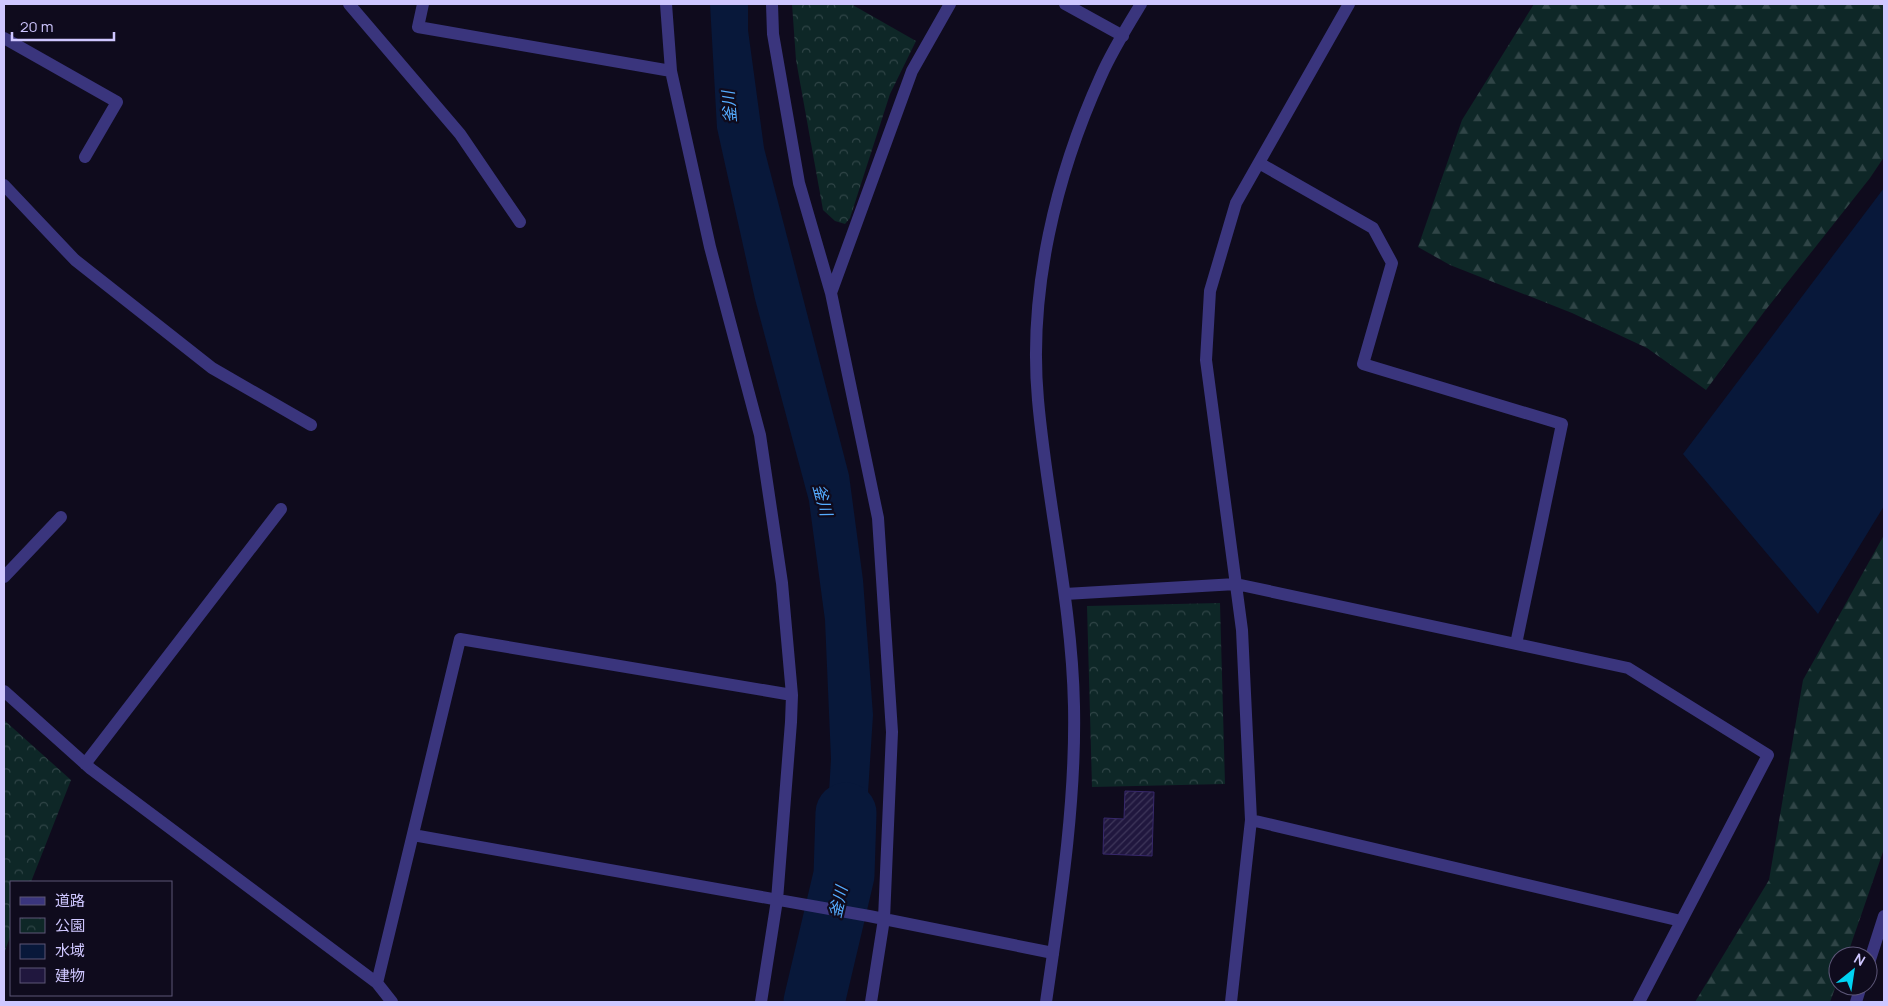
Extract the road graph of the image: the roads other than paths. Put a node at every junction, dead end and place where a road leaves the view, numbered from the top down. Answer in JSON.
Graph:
{"nodes":[{"id":1,"x":349,"y":4,"type":"edge"},
{"id":2,"x":423,"y":4,"type":"edge"},
{"id":3,"x":666,"y":4,"type":"edge"},
{"id":4,"x":772,"y":4,"type":"edge"},
{"id":5,"x":950,"y":4,"type":"edge"},
{"id":6,"x":1065,"y":4,"type":"edge"},
{"id":7,"x":1141,"y":4,"type":"edge"},
{"id":8,"x":1349,"y":4,"type":"edge"},
{"id":9,"x":1123,"y":36,"type":"junction"},
{"id":10,"x":4,"y":38,"type":"edge"},
{"id":11,"x":671,"y":71,"type":"junction"},
{"id":12,"x":85,"y":157,"type":"dead end"},
{"id":13,"x":1259,"y":163,"type":"junction"},
{"id":14,"x":4,"y":185,"type":"edge"},
{"id":15,"x":520,"y":222,"type":"dead end"},
{"id":16,"x":831,"y":293,"type":"junction"},
{"id":17,"x":311,"y":425,"type":"dead end"},
{"id":18,"x":281,"y":510,"type":"dead end"},
{"id":19,"x":61,"y":517,"type":"dead end"},
{"id":20,"x":4,"y":577,"type":"edge"},
{"id":21,"x":1236,"y":584,"type":"junction"},
{"id":22,"x":1065,"y":594,"type":"junction"},
{"id":23,"x":1516,"y":644,"type":"junction"},
{"id":24,"x":4,"y":691,"type":"edge"},
{"id":25,"x":792,"y":695,"type":"junction"},
{"id":26,"x":85,"y":764,"type":"junction"},
{"id":27,"x":1251,"y":820,"type":"junction"},
{"id":28,"x":413,"y":835,"type":"junction"},
{"id":29,"x":777,"y":900,"type":"junction"},
{"id":30,"x":1884,"y":916,"type":"edge"},
{"id":31,"x":884,"y":919,"type":"junction"},
{"id":32,"x":1681,"y":921,"type":"junction"},
{"id":33,"x":1874,"y":946,"type":"edge"},
{"id":34,"x":1053,"y":953,"type":"junction"},
{"id":35,"x":377,"y":983,"type":"junction"},
{"id":36,"x":392,"y":1002,"type":"edge"},
{"id":37,"x":761,"y":1002,"type":"edge"},
{"id":38,"x":871,"y":1002,"type":"edge"},
{"id":39,"x":1046,"y":1002,"type":"edge"},
{"id":40,"x":1231,"y":1002,"type":"edge"},
{"id":41,"x":1639,"y":1002,"type":"edge"}],
"edges":[{"from":1,"to":15,"type":"street"},
{"from":2,"to":11,"type":"street"},
{"from":3,"to":11,"type":"street"},
{"from":4,"to":16,"type":"street"},
{"from":5,"to":16,"type":"street"},
{"from":6,"to":9,"type":"street"},
{"from":7,"to":9,"type":"street"},
{"from":8,"to":13,"type":"street"},
{"from":9,"to":22,"type":"street"},
{"from":10,"to":12,"type":"street"},
{"from":11,"to":25,"type":"street"},
{"from":13,"to":21,"type":"street"},
{"from":13,"to":23,"type":"street"},
{"from":14,"to":17,"type":"street"},
{"from":16,"to":31,"type":"street"},
{"from":18,"to":26,"type":"street"},
{"from":19,"to":20,"type":"street"},
{"from":21,"to":22,"type":"street"},
{"from":21,"to":23,"type":"street"},
{"from":21,"to":27,"type":"street"},
{"from":22,"to":34,"type":"street"},
{"from":23,"to":32,"type":"street"},
{"from":24,"to":26,"type":"street"},
{"from":25,"to":28,"type":"street"},
{"from":25,"to":29,"type":"street"},
{"from":26,"to":35,"type":"street"},
{"from":27,"to":32,"type":"street"},
{"from":27,"to":40,"type":"street"},
{"from":28,"to":29,"type":"street"},
{"from":28,"to":35,"type":"street"},
{"from":29,"to":31,"type":"street"},
{"from":29,"to":37,"type":"street"},
{"from":30,"to":33,"type":"street"},
{"from":31,"to":34,"type":"street"},
{"from":31,"to":38,"type":"street"},
{"from":32,"to":41,"type":"street"},
{"from":34,"to":39,"type":"street"},
{"from":35,"to":36,"type":"street"}]}
